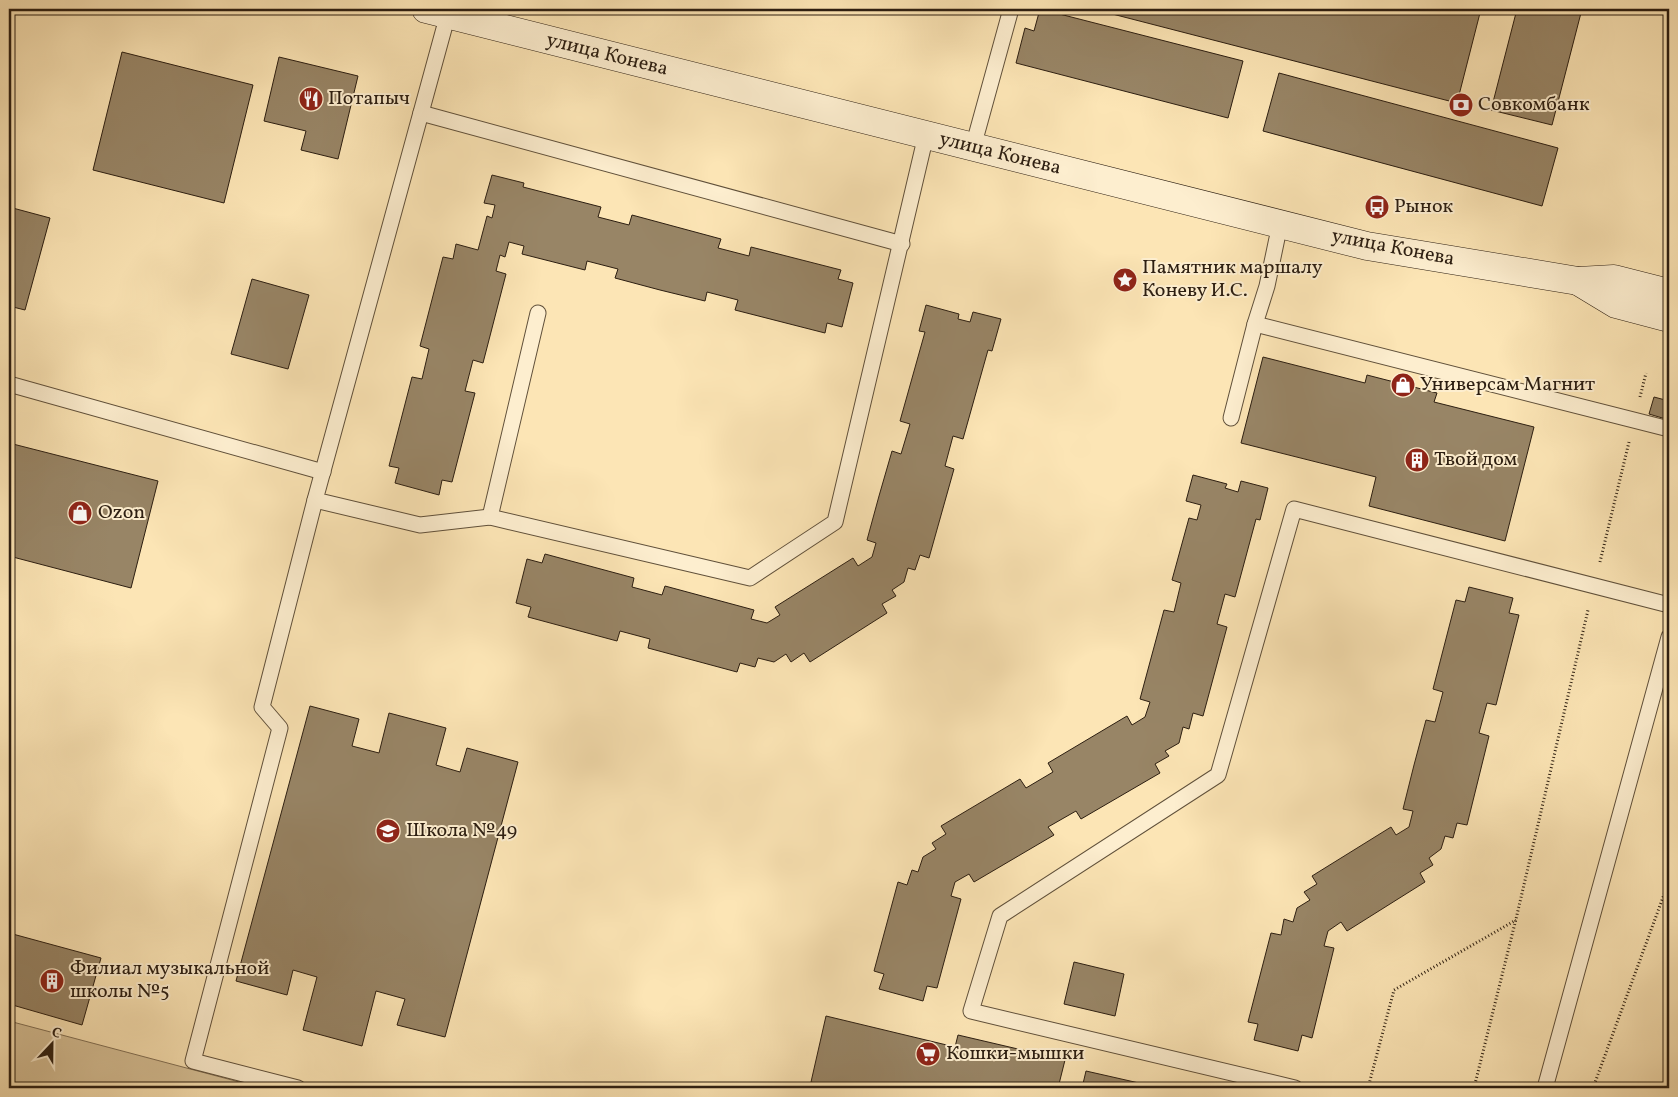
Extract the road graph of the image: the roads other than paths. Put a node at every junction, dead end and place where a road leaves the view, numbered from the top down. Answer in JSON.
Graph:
{"nodes":[{"id":1,"x":1011,"y":9,"type":"edge"},
{"id":2,"x":437,"y":12,"type":"edge"},
{"id":3,"x":421,"y":112,"type":"junction"},
{"id":4,"x":926,"y":135,"type":"junction"},
{"id":5,"x":973,"y":147,"type":"junction"},
{"id":6,"x":1280,"y":224,"type":"junction"},
{"id":7,"x":902,"y":244,"type":"junction"},
{"id":8,"x":1578,"y":281,"type":"junction"},
{"id":9,"x":1669,"y":293,"type":"edge"},
{"id":10,"x":538,"y":313,"type":"dead end"},
{"id":11,"x":1669,"y":318,"type":"edge"},
{"id":12,"x":1255,"y":324,"type":"junction"},
{"id":13,"x":9,"y":384,"type":"edge"},
{"id":14,"x":1231,"y":418,"type":"dead end"},
{"id":15,"x":1669,"y":429,"type":"edge"},
{"id":16,"x":323,"y":472,"type":"junction"},
{"id":17,"x":315,"y":500,"type":"junction"},
{"id":18,"x":490,"y":517,"type":"junction"},
{"id":19,"x":1669,"y":605,"type":"edge"},
{"id":20,"x":1669,"y":637,"type":"edge"},
{"id":21,"x":298,"y":1088,"type":"edge"},
{"id":22,"x":1295,"y":1088,"type":"edge"},
{"id":23,"x":1545,"y":1088,"type":"edge"}],
"edges":[{"from":1,"to":5,"type":"lane"},
{"from":2,"to":3,"type":"lane"},
{"from":2,"to":4,"type":"street","name":"улица Конева"},
{"from":3,"to":7,"type":"lane"},
{"from":3,"to":16,"type":"lane"},
{"from":4,"to":5,"type":"street","name":"улица Конева"},
{"from":4,"to":7,"type":"lane"},
{"from":5,"to":6,"type":"street","name":"улица Конева"},
{"from":6,"to":8,"type":"street","name":"улица Конева"},
{"from":6,"to":12,"type":"lane"},
{"from":7,"to":18,"type":"lane"},
{"from":8,"to":9,"type":"street","name":"улица Конева"},
{"from":8,"to":11,"type":"street","name":"улица Конева"},
{"from":10,"to":18,"type":"lane"},
{"from":12,"to":14,"type":"lane"},
{"from":12,"to":15,"type":"lane"},
{"from":13,"to":16,"type":"lane"},
{"from":16,"to":17,"type":"lane"},
{"from":17,"to":18,"type":"lane"},
{"from":17,"to":21,"type":"lane"},
{"from":19,"to":22,"type":"lane"},
{"from":20,"to":23,"type":"lane"}]}
